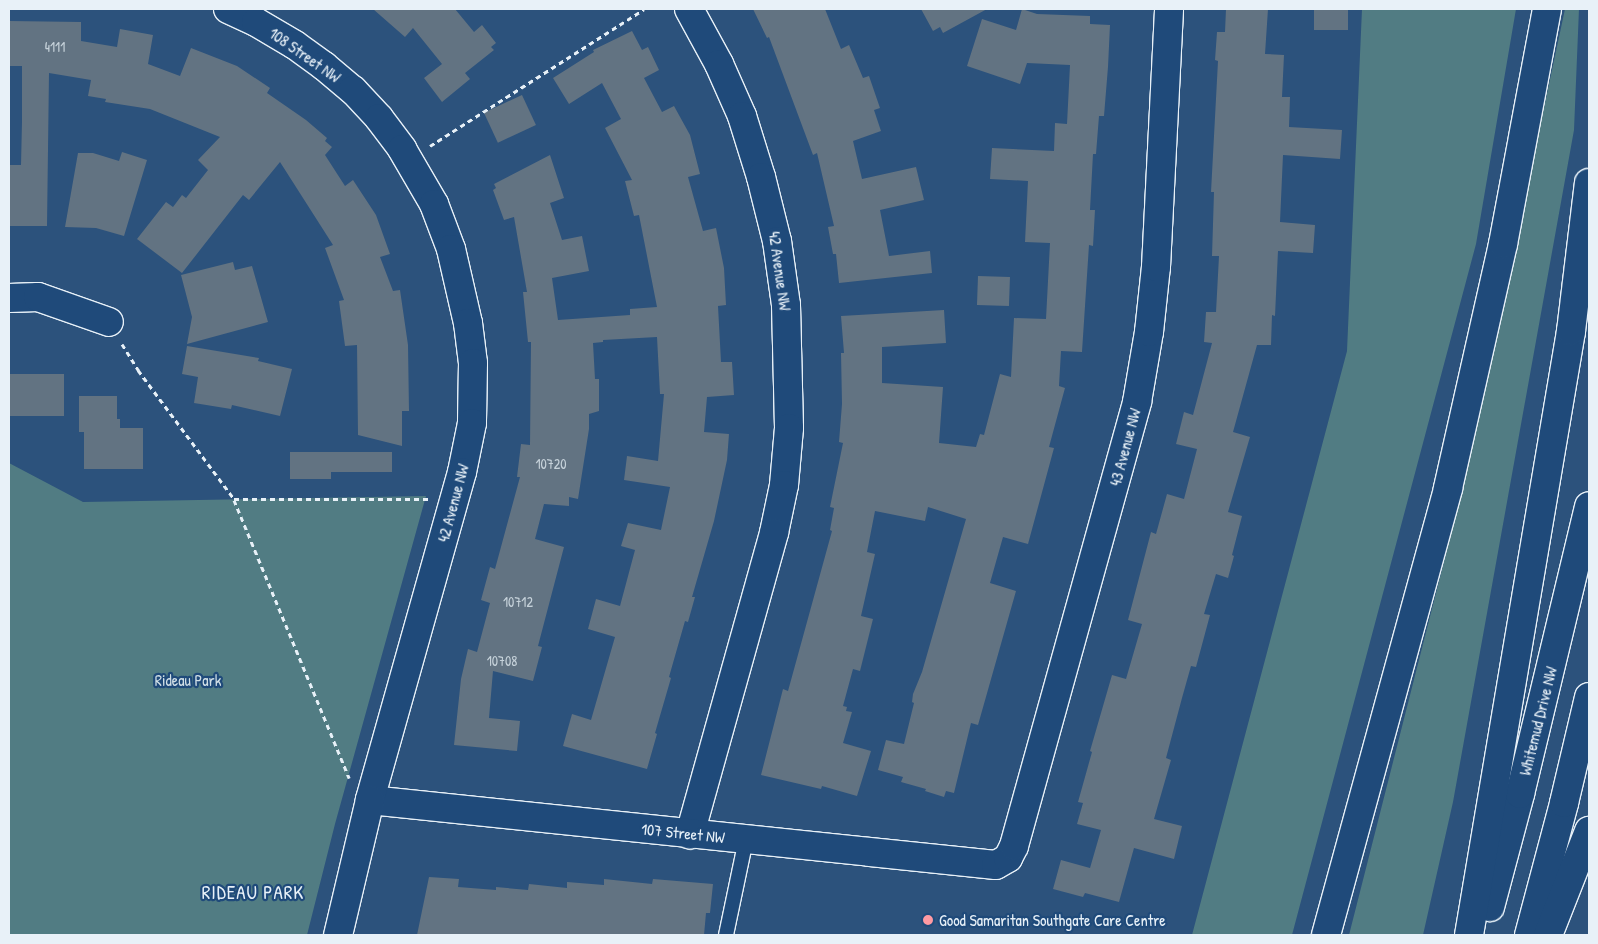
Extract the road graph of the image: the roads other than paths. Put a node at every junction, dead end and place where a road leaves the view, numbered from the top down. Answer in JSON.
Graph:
{"nodes":[{"id":1,"x":228,"y":9,"type":"edge"},
{"id":2,"x":1169,"y":9,"type":"edge"},
{"id":3,"x":1546,"y":9,"type":"edge"},
{"id":4,"x":690,"y":11,"type":"edge"},
{"id":5,"x":353,"y":90,"type":"joint"},
{"id":6,"x":1589,"y":182,"type":"edge"},
{"id":7,"x":9,"y":298,"type":"edge"},
{"id":8,"x":109,"y":322,"type":"road end"},
{"id":9,"x":1589,"y":506,"type":"edge"},
{"id":10,"x":1589,"y":697,"type":"edge"},
{"id":11,"x":361,"y":793,"type":"junction"},
{"id":12,"x":1589,"y":831,"type":"edge"},
{"id":13,"x":690,"y":834,"type":"junction"},
{"id":14,"x":746,"y":839,"type":"junction"},
{"id":15,"x":996,"y":864,"type":"joint"},
{"id":16,"x":338,"y":935,"type":"edge"},
{"id":17,"x":726,"y":935,"type":"edge"},
{"id":18,"x":1326,"y":935,"type":"edge"},
{"id":19,"x":1469,"y":935,"type":"edge"},
{"id":20,"x":1482,"y":935,"type":"edge"},
{"id":21,"x":1529,"y":935,"type":"edge"},
{"id":22,"x":1548,"y":935,"type":"edge"}],
"edges":[{"from":1,"to":5,"type":"main road","name":"108 Street NW"},
{"from":2,"to":15,"type":"main road","name":"43 Avenue NW"},
{"from":3,"to":18,"type":"main road"},
{"from":4,"to":13,"type":"main road","name":"42 Avenue NW"},
{"from":5,"to":11,"type":"main road","name":"42 Avenue NW"},
{"from":6,"to":19,"type":"main road"},
{"from":7,"to":8,"type":"main road"},
{"from":9,"to":20,"type":"main road","name":"Whitemud Drive NW"},
{"from":10,"to":21,"type":"main road"},
{"from":11,"to":13,"type":"main road","name":"107 Street NW"},
{"from":11,"to":16,"type":"main road","name":"42 Avenue NW"},
{"from":12,"to":22,"type":"main road"},
{"from":13,"to":14,"type":"main road","name":"107 Street NW"},
{"from":14,"to":15,"type":"main road","name":"107 Street NW"},
{"from":14,"to":17,"type":"lane"}]}
